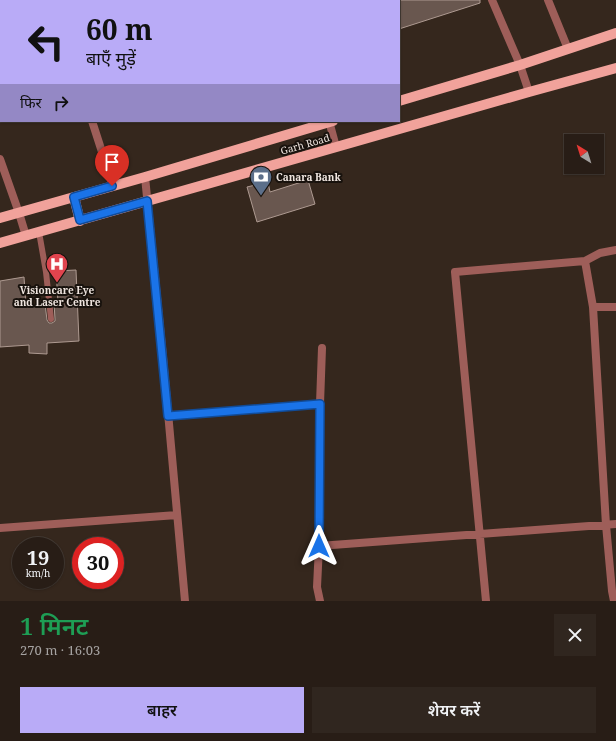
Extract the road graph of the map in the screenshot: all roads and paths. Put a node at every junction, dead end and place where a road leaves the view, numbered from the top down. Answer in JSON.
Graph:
{"nodes":[{"id":1,"x":492,"y":0,"type":"edge"},
{"id":2,"x":548,"y":0,"type":"edge"},
{"id":3,"x":616,"y":33,"type":"edge"},
{"id":4,"x":568,"y":49,"type":"junction"},
{"id":5,"x":520,"y":65,"type":"junction"},
{"id":6,"x":616,"y":68,"type":"edge"},
{"id":7,"x":529,"y":92,"type":"junction"},
{"id":8,"x":400,"y":101,"type":"edge"},
{"id":9,"x":92,"y":122,"type":"edge"},
{"id":10,"x":327,"y":122,"type":"edge"},
{"id":11,"x":330,"y":122,"type":"edge"},
{"id":12,"x":336,"y":147,"type":"junction"},
{"id":13,"x":0,"y":159,"type":"edge"},
{"id":14,"x":145,"y":177,"type":"junction"},
{"id":15,"x":112,"y":186,"type":"junction"},
{"id":16,"x":74,"y":197,"type":"junction"},
{"id":17,"x":147,"y":201,"type":"junction"},
{"id":18,"x":19,"y":213,"type":"junction"},
{"id":19,"x":0,"y":218,"type":"edge"},
{"id":20,"x":80,"y":220,"type":"junction"},
{"id":21,"x":39,"y":232,"type":"junction"},
{"id":22,"x":26,"y":236,"type":"junction"},
{"id":23,"x":0,"y":244,"type":"edge"},
{"id":24,"x":616,"y":250,"type":"edge"},
{"id":25,"x":585,"y":261,"type":"junction"},
{"id":26,"x":593,"y":307,"type":"junction"},
{"id":27,"x":616,"y":307,"type":"edge"},
{"id":28,"x":51,"y":319,"type":"dead end"},
{"id":29,"x":322,"y":348,"type":"dead end"},
{"id":30,"x":320,"y":404,"type":"junction"},
{"id":31,"x":168,"y":416,"type":"junction"},
{"id":32,"x":177,"y":515,"type":"junction"},
{"id":33,"x":616,"y":524,"type":"edge"},
{"id":34,"x":606,"y":525,"type":"junction"},
{"id":35,"x":0,"y":528,"type":"edge"},
{"id":36,"x":479,"y":534,"type":"junction"},
{"id":37,"x":319,"y":546,"type":"junction"},
{"id":38,"x":185,"y":601,"type":"edge"},
{"id":39,"x":320,"y":601,"type":"edge"},
{"id":40,"x":486,"y":601,"type":"edge"},
{"id":41,"x":614,"y":601,"type":"edge"}],
"edges":[{"from":1,"to":5,"type":"street"},
{"from":2,"to":4,"type":"street"},
{"from":3,"to":4,"type":"main road"},
{"from":4,"to":5,"type":"main road"},
{"from":5,"to":7,"type":"street"},
{"from":5,"to":8,"type":"main road"},
{"from":6,"to":7,"type":"main road","name":"Garh Road"},
{"from":7,"to":12,"type":"main road","name":"Garh Road"},
{"from":9,"to":15,"type":"street"},
{"from":10,"to":14,"type":"main road","name":"Garh Road"},
{"from":11,"to":12,"type":"street"},
{"from":12,"to":17,"type":"main road","name":"Garh Road"},
{"from":13,"to":18,"type":"street"},
{"from":14,"to":15,"type":"main road","name":"Garh Road"},
{"from":14,"to":17,"type":"street"},
{"from":15,"to":16,"type":"main road","name":"Garh Road"},
{"from":16,"to":18,"type":"main road","name":"Garh Road"},
{"from":16,"to":20,"type":"main road"},
{"from":17,"to":20,"type":"main road","name":"Garh Road"},
{"from":17,"to":31,"type":"street"},
{"from":18,"to":19,"type":"main road","name":"Garh Road"},
{"from":18,"to":22,"type":"street"},
{"from":20,"to":21,"type":"main road","name":"Garh Road"},
{"from":21,"to":22,"type":"main road","name":"Garh Road"},
{"from":21,"to":28,"type":"lane"},
{"from":22,"to":23,"type":"main road","name":"Garh Road"},
{"from":24,"to":25,"type":"street"},
{"from":25,"to":26,"type":"street"},
{"from":25,"to":36,"type":"street"},
{"from":26,"to":27,"type":"street"},
{"from":26,"to":34,"type":"street"},
{"from":29,"to":30,"type":"street"},
{"from":30,"to":31,"type":"street"},
{"from":30,"to":37,"type":"street"},
{"from":31,"to":32,"type":"street"},
{"from":32,"to":35,"type":"street"},
{"from":32,"to":38,"type":"street"},
{"from":33,"to":34,"type":"street"},
{"from":34,"to":36,"type":"street"},
{"from":34,"to":41,"type":"street"},
{"from":36,"to":37,"type":"street"},
{"from":36,"to":40,"type":"street"},
{"from":37,"to":39,"type":"street"}]}
